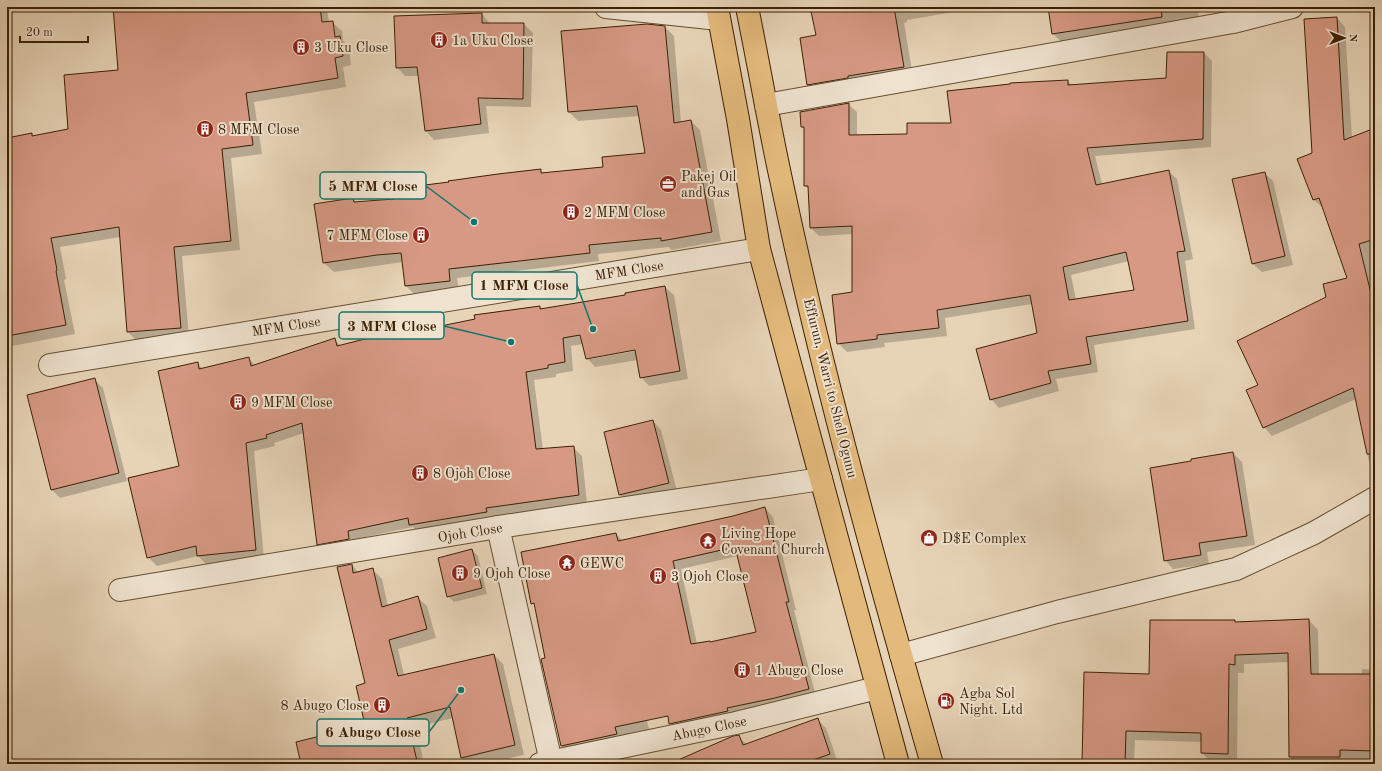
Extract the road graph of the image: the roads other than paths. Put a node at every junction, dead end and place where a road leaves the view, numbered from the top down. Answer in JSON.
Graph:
{"nodes":[{"id":1,"x":606,"y":7,"type":"edge"},
{"id":2,"x":747,"y":7,"type":"edge"},
{"id":3,"x":1292,"y":7,"type":"edge"},
{"id":4,"x":718,"y":13,"type":"edge"},
{"id":5,"x":766,"y":105,"type":"junction"},
{"id":6,"x":759,"y":249,"type":"junction"},
{"id":7,"x":50,"y":365,"type":"dead end"},
{"id":8,"x":821,"y":479,"type":"junction"},
{"id":9,"x":1375,"y":498,"type":"edge"},
{"id":10,"x":498,"y":527,"type":"junction"},
{"id":11,"x":120,"y":590,"type":"dead end"},
{"id":12,"x":901,"y":655,"type":"junction"},
{"id":13,"x":877,"y":688,"type":"junction"},
{"id":14,"x":546,"y":763,"type":"edge"},
{"id":15,"x":898,"y":764,"type":"edge"},
{"id":16,"x":932,"y":764,"type":"edge"}],
"edges":[{"from":1,"to":4,"type":"street"},
{"from":2,"to":5,"type":"main road","name":"Effurun, Warri to Shell Ogunu"},
{"from":3,"to":5,"type":"street"},
{"from":4,"to":6,"type":"main road"},
{"from":5,"to":12,"type":"main road","name":"Effurun, Warri to Shell Ogunu"},
{"from":6,"to":7,"type":"street","name":"MFM Close"},
{"from":6,"to":8,"type":"main road"},
{"from":8,"to":10,"type":"street","name":"Ojoh Close"},
{"from":8,"to":13,"type":"main road"},
{"from":9,"to":12,"type":"street"},
{"from":10,"to":11,"type":"street","name":"Ojoh Close"},
{"from":10,"to":14,"type":"street"},
{"from":12,"to":16,"type":"main road","name":"Effurun, Warri to Shell Ogunu"},
{"from":13,"to":14,"type":"street","name":"Abugo Close"},
{"from":13,"to":15,"type":"main road"}]}
